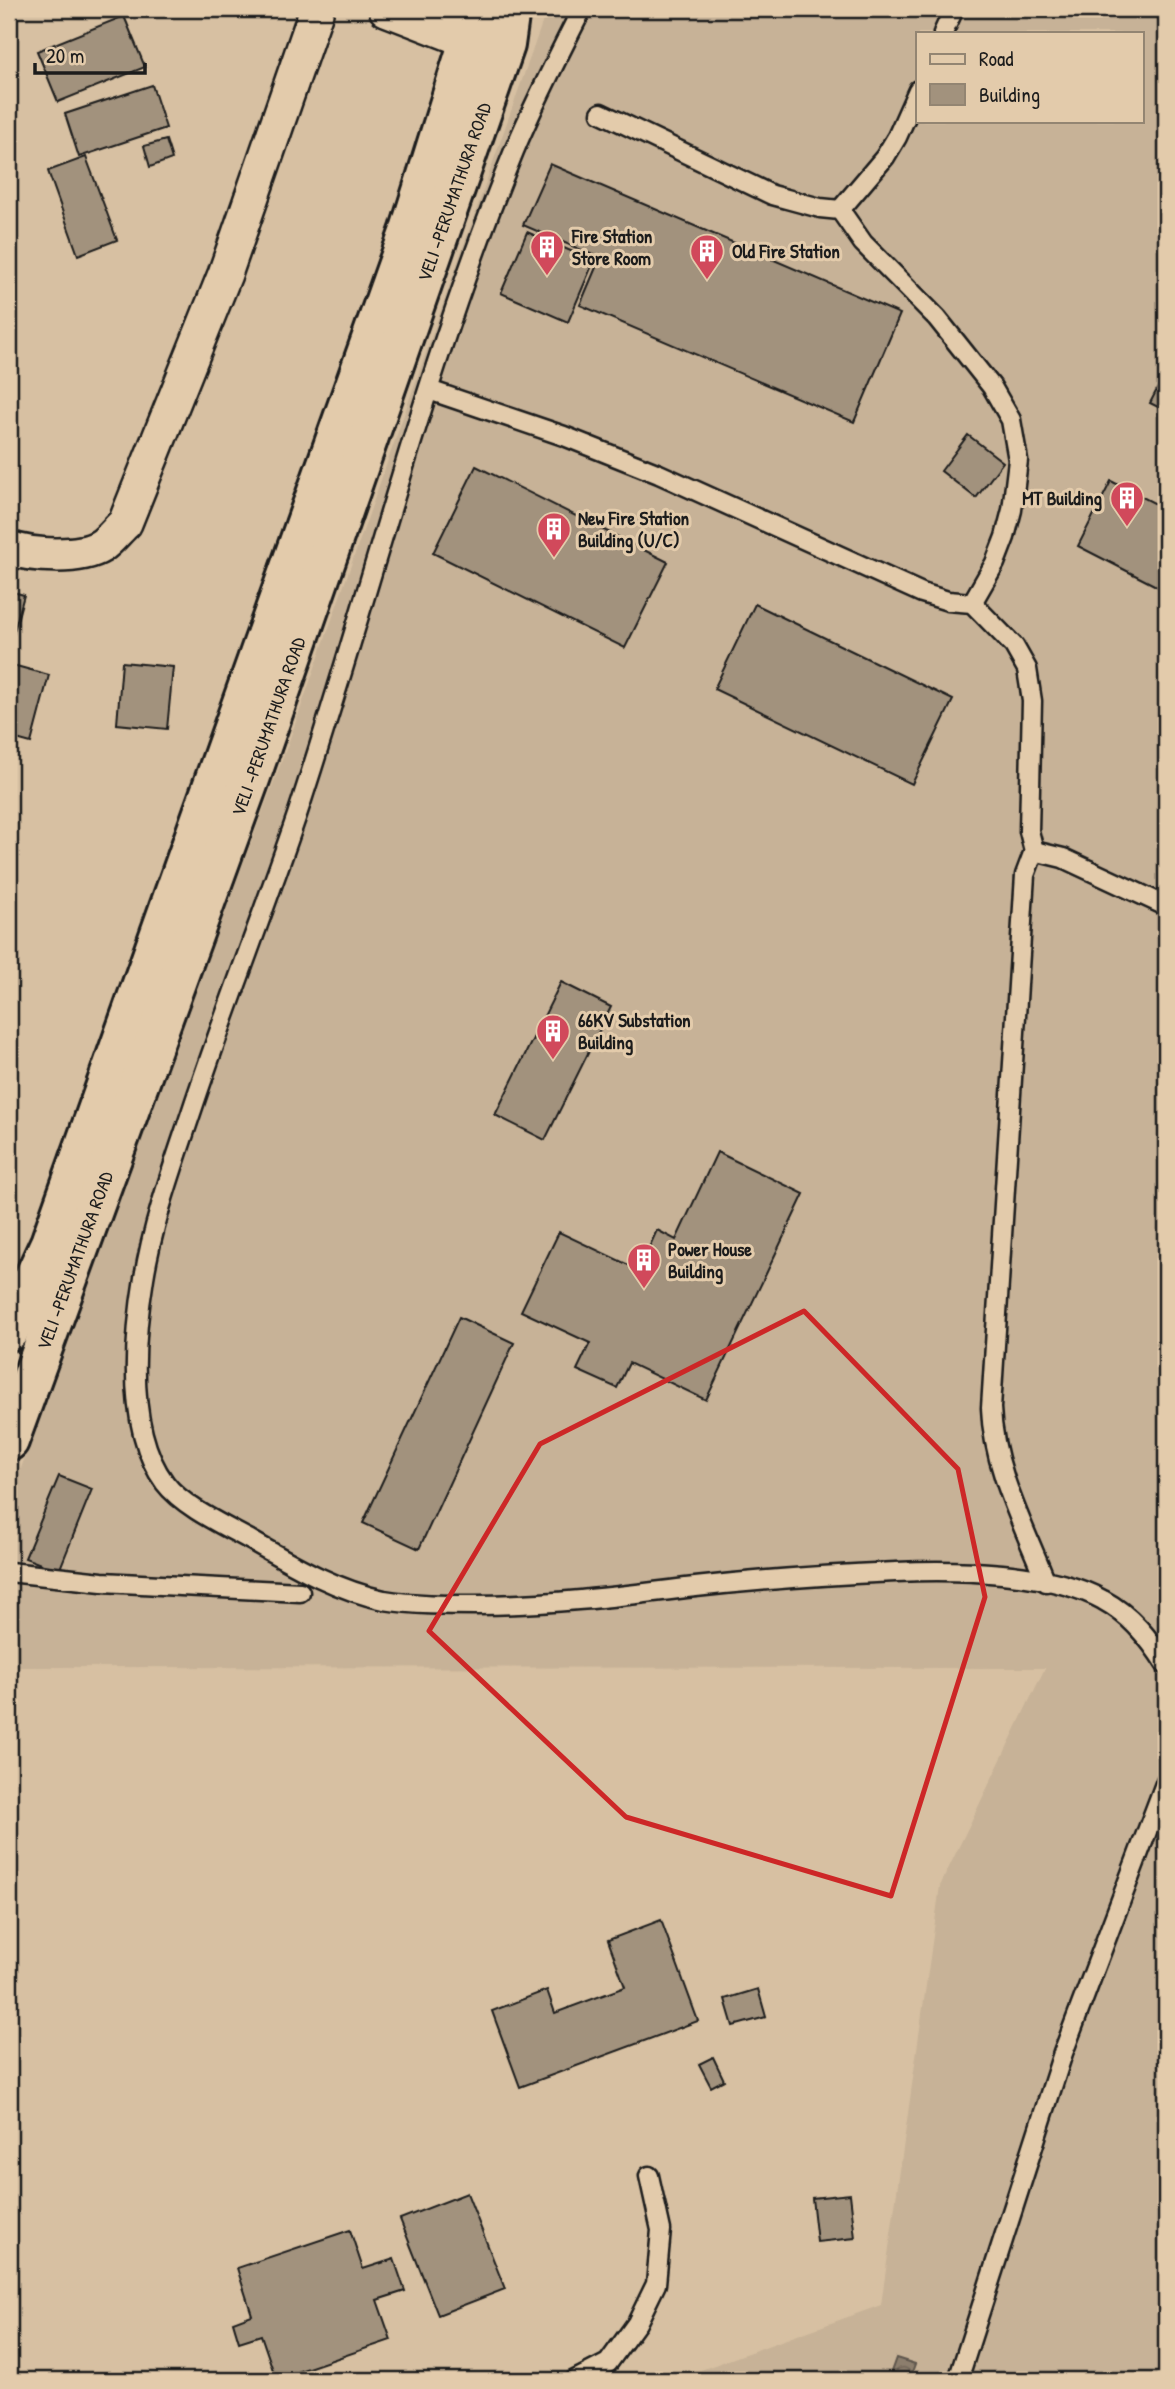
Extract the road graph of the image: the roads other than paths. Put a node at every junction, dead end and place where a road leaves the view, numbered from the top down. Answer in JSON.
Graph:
{"nodes":[{"id":1,"x":317,"y":9,"type":"edge"},
{"id":2,"x":386,"y":9,"type":"edge"},
{"id":3,"x":510,"y":9,"type":"edge"},
{"id":4,"x":582,"y":9,"type":"edge"},
{"id":5,"x":954,"y":9,"type":"edge"},
{"id":6,"x":472,"y":25,"type":"edge"},
{"id":7,"x":943,"y":32,"type":"edge"},
{"id":8,"x":916,"y":94,"type":"edge"},
{"id":9,"x":601,"y":113,"type":"dead end"},
{"id":10,"x":840,"y":210,"type":"junction"},
{"id":11,"x":429,"y":390,"type":"junction"},
{"id":12,"x":9,"y":548,"type":"edge"},
{"id":13,"x":972,"y":603,"type":"junction"},
{"id":14,"x":1034,"y":851,"type":"junction"},
{"id":15,"x":1166,"y":906,"type":"edge"},
{"id":16,"x":9,"y":1331,"type":"edge"},
{"id":17,"x":9,"y":1441,"type":"edge"},
{"id":18,"x":9,"y":1572,"type":"edge"},
{"id":19,"x":1045,"y":1581,"type":"junction"},
{"id":20,"x":300,"y":1592,"type":"dead end"},
{"id":21,"x":1166,"y":1665,"type":"edge"},
{"id":22,"x":1166,"y":1781,"type":"edge"},
{"id":23,"x":649,"y":2176,"type":"dead end"},
{"id":24,"x":575,"y":2380,"type":"edge"},
{"id":25,"x":958,"y":2380,"type":"edge"}],
"edges":[{"from":1,"to":12,"type":"street"},
{"from":2,"to":6,"type":"street"},
{"from":3,"to":17,"type":"main road","name":"VELI -PERUMATHURA ROAD"},
{"from":4,"to":11,"type":"lane"},
{"from":5,"to":7,"type":"lane"},
{"from":6,"to":16,"type":"main road"},
{"from":8,"to":10,"type":"lane"},
{"from":9,"to":10,"type":"lane"},
{"from":10,"to":13,"type":"lane"},
{"from":11,"to":13,"type":"lane"},
{"from":11,"to":19,"type":"lane"},
{"from":13,"to":14,"type":"lane"},
{"from":14,"to":15,"type":"lane"},
{"from":14,"to":19,"type":"lane"},
{"from":18,"to":20,"type":"lane"},
{"from":19,"to":21,"type":"lane"},
{"from":22,"to":25,"type":"lane"},
{"from":23,"to":24,"type":"lane"}]}
